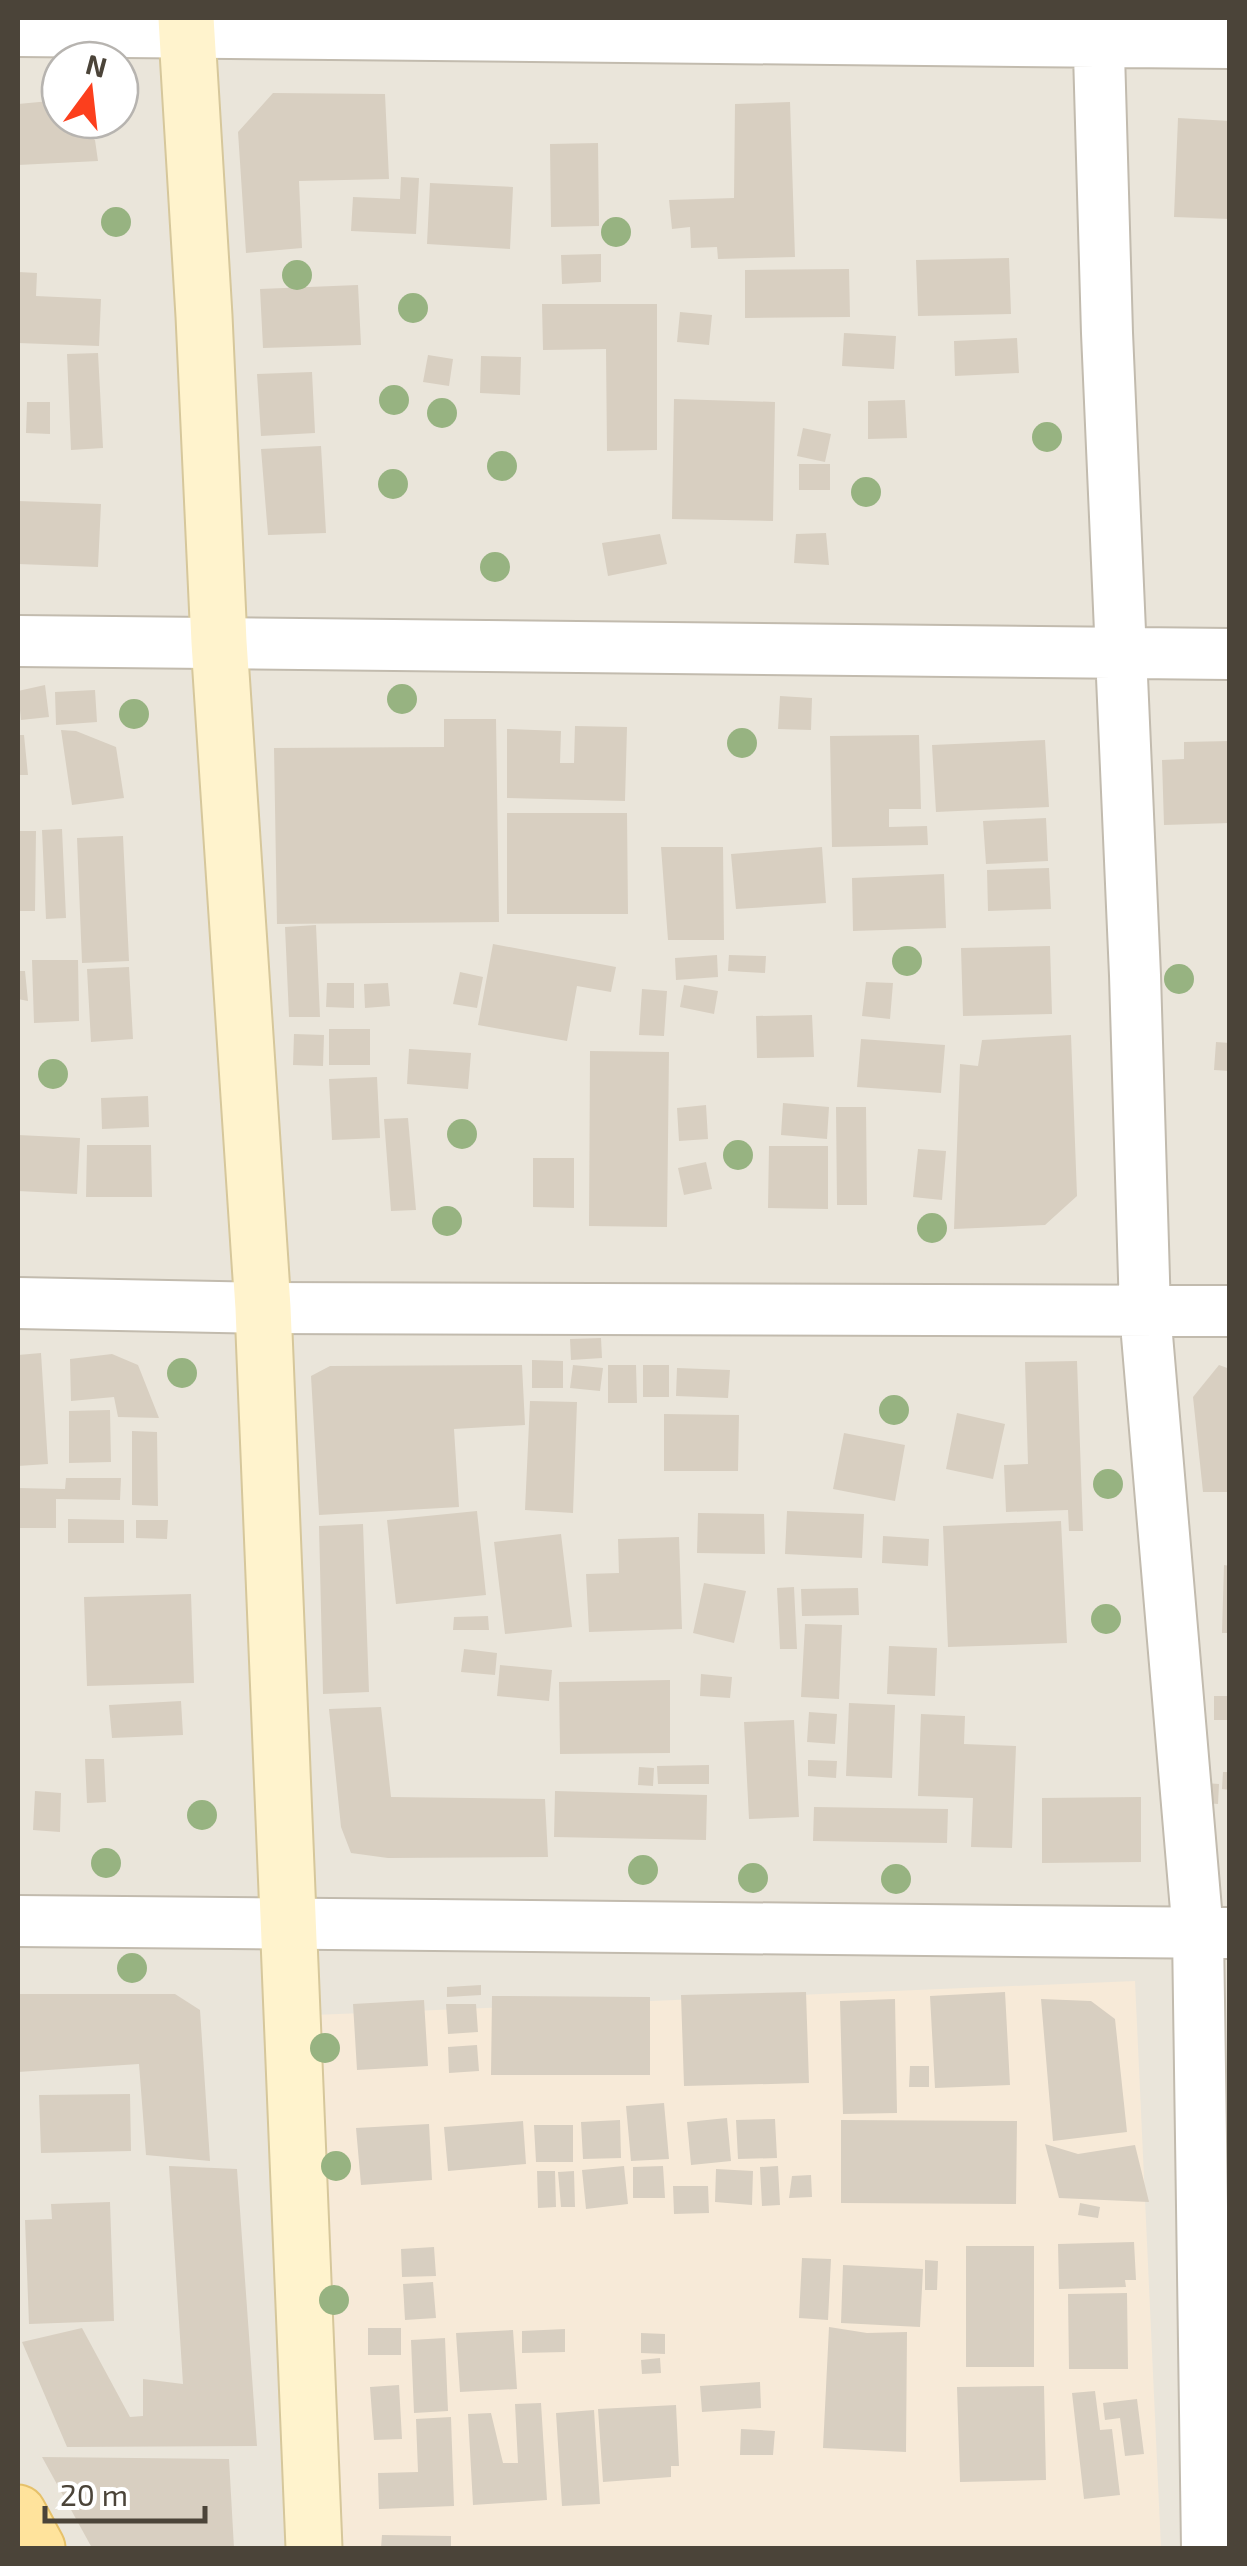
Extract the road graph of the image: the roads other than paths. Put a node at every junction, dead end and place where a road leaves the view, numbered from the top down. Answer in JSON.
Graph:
{"nodes":[{"id":1,"x":186,"y":25,"type":"edge"},
{"id":2,"x":1098,"y":30,"type":"edge"},
{"id":3,"x":18,"y":31,"type":"edge"},
{"id":4,"x":1230,"y":44,"type":"edge"},
{"id":5,"x":18,"y":640,"type":"edge"},
{"id":6,"x":219,"y":642,"type":"junction"},
{"id":7,"x":1119,"y":652,"type":"junction"},
{"id":8,"x":1230,"y":654,"type":"edge"},
{"id":9,"x":18,"y":1302,"type":"edge"},
{"id":10,"x":263,"y":1308,"type":"junction"},
{"id":11,"x":1230,"y":1311,"type":"edge"},
{"id":12,"x":1145,"y":1312,"type":"junction"},
{"id":13,"x":18,"y":1921,"type":"edge"},
{"id":14,"x":290,"y":1924,"type":"junction"},
{"id":15,"x":1214,"y":1933,"type":"edge"},
{"id":16,"x":18,"y":2513,"type":"edge"},
{"id":17,"x":37,"y":2548,"type":"edge"},
{"id":18,"x":314,"y":2548,"type":"edge"},
{"id":19,"x":1207,"y":2548,"type":"edge"}],
"edges":[{"from":1,"to":2,"type":"street"},
{"from":1,"to":3,"type":"street"},
{"from":1,"to":6,"type":"main road"},
{"from":2,"to":4,"type":"street"},
{"from":2,"to":7,"type":"street"},
{"from":5,"to":6,"type":"street"},
{"from":6,"to":7,"type":"street"},
{"from":6,"to":10,"type":"main road"},
{"from":7,"to":8,"type":"street"},
{"from":7,"to":12,"type":"street"},
{"from":9,"to":10,"type":"street"},
{"from":10,"to":12,"type":"street"},
{"from":10,"to":14,"type":"main road"},
{"from":11,"to":12,"type":"street"},
{"from":12,"to":15,"type":"street"},
{"from":13,"to":14,"type":"street"},
{"from":14,"to":15,"type":"street"},
{"from":14,"to":18,"type":"main road"},
{"from":15,"to":19,"type":"street"},
{"from":16,"to":17,"type":"main road"}]}
